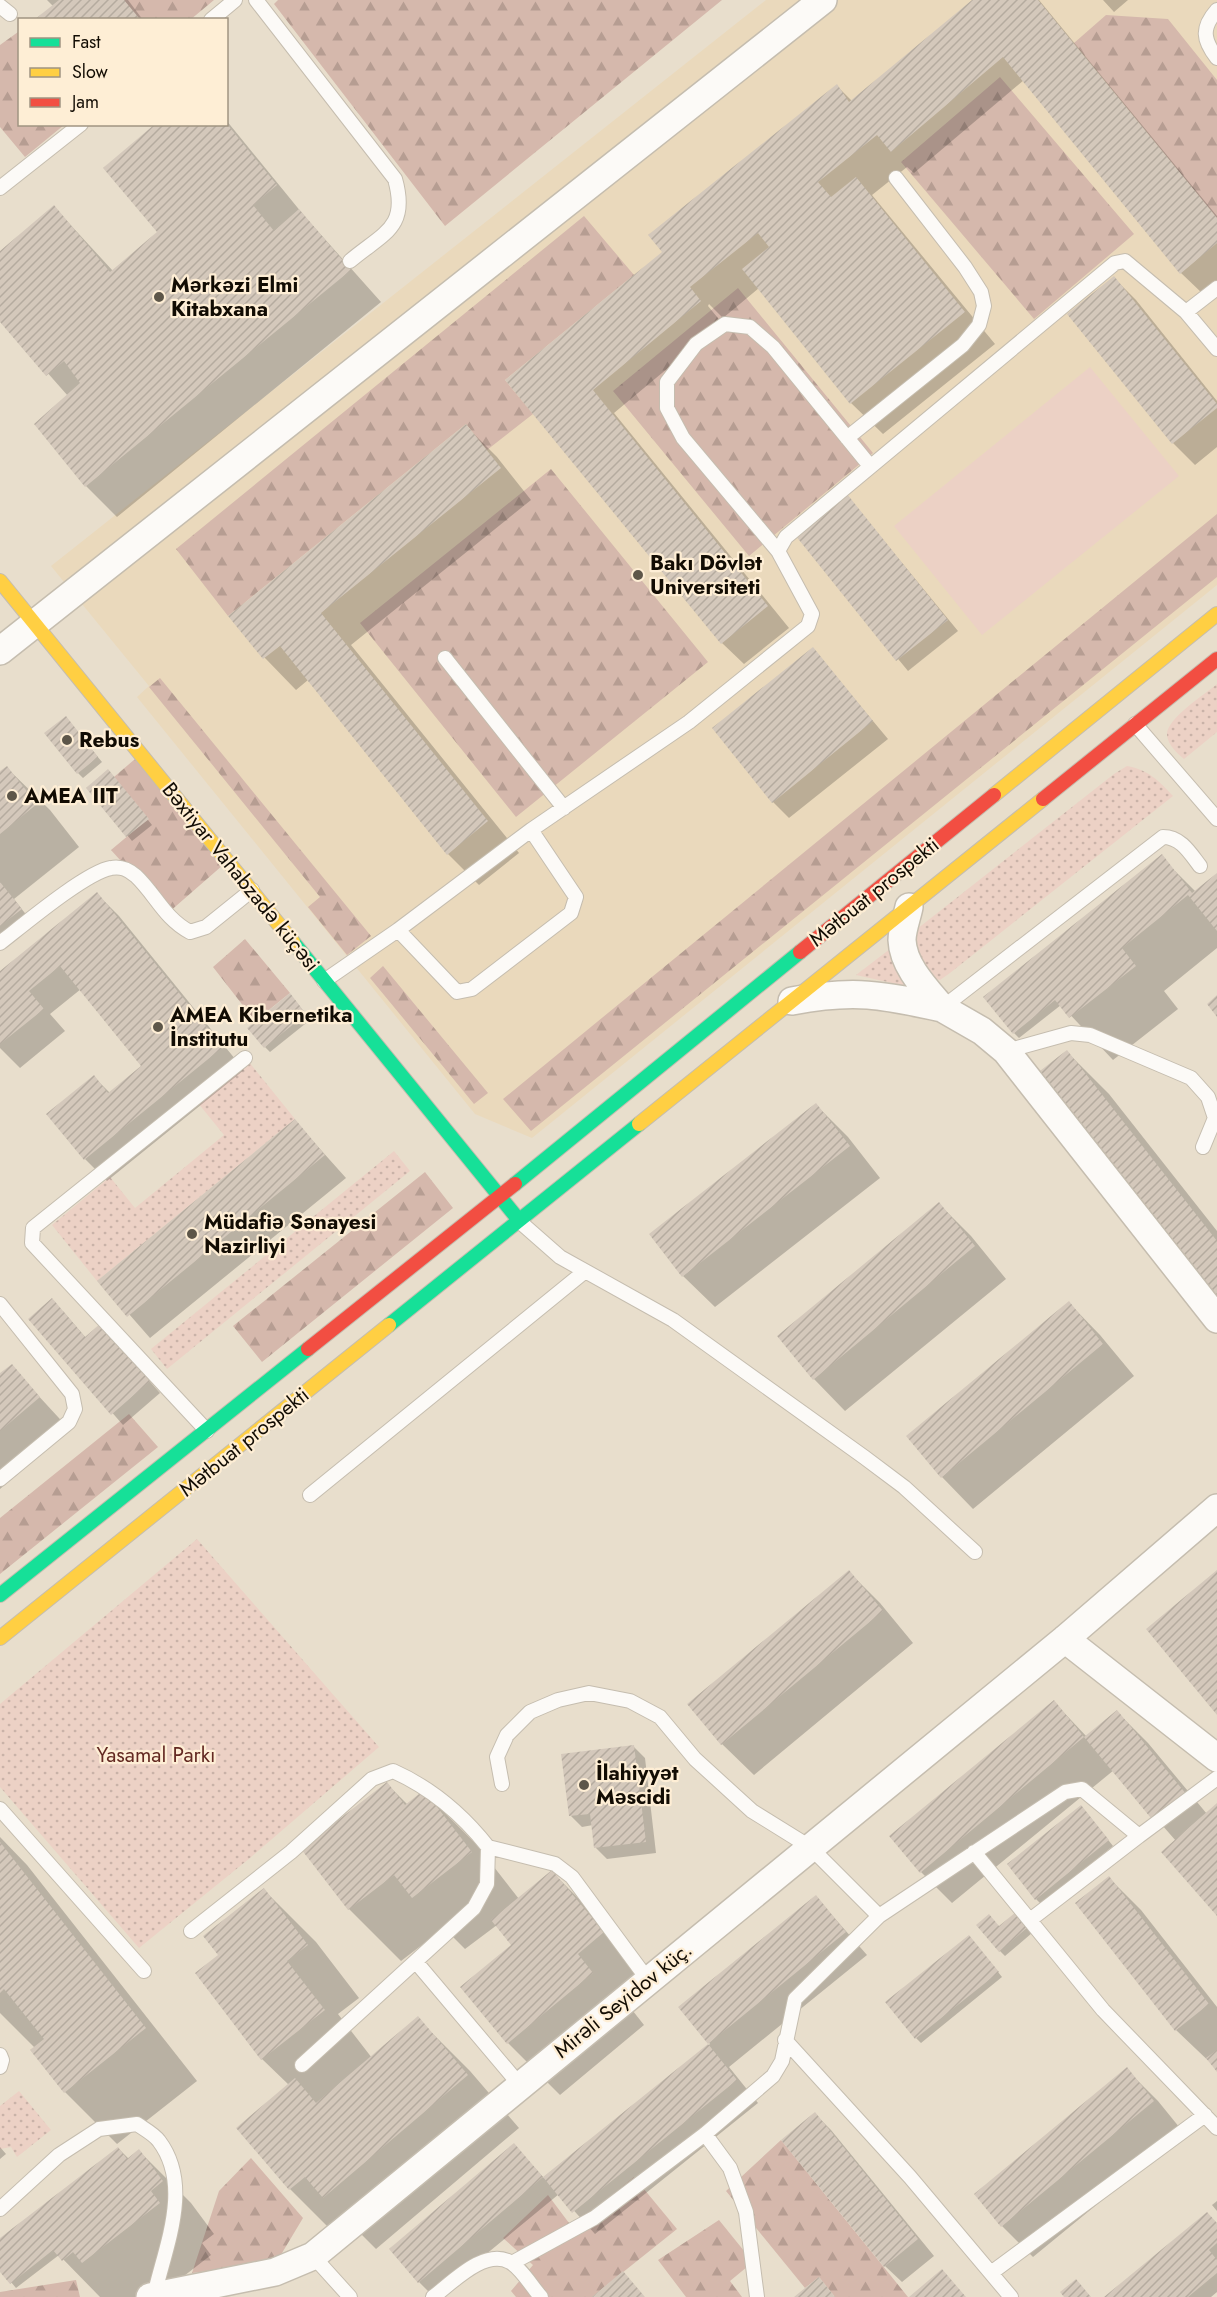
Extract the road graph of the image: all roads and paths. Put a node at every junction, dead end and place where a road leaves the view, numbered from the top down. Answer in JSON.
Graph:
{"nodes":[{"id":1,"x":235,"y":0,"type":"edge"},
{"id":2,"x":256,"y":0,"type":"edge"},
{"id":3,"x":822,"y":0,"type":"edge"},
{"id":4,"x":1217,"y":10,"type":"edge"},
{"id":5,"x":213,"y":18,"type":"edge"},
{"id":6,"x":1217,"y":58,"type":"edge"},
{"id":7,"x":78,"y":126,"type":"edge"},
{"id":8,"x":896,"y":178,"type":"dead end"},
{"id":9,"x":0,"y":188,"type":"edge"},
{"id":10,"x":350,"y":261,"type":"dead end"},
{"id":11,"x":1217,"y":288,"type":"edge"},
{"id":12,"x":1186,"y":312,"type":"junction"},
{"id":13,"x":1217,"y":349,"type":"edge"},
{"id":14,"x":847,"y":438,"type":"junction"},
{"id":15,"x":870,"y":466,"type":"junction"},
{"id":16,"x":778,"y":551,"type":"junction"},
{"id":17,"x":0,"y":581,"type":"edge"},
{"id":18,"x":1217,"y":614,"type":"edge"},
{"id":19,"x":34,"y":623,"type":"junction"},
{"id":20,"x":0,"y":651,"type":"edge"},
{"id":21,"x":445,"y":658,"type":"dead end"},
{"id":22,"x":1217,"y":659,"type":"edge"},
{"id":23,"x":1136,"y":724,"type":"junction"},
{"id":24,"x":564,"y":808,"type":"junction"},
{"id":25,"x":1217,"y":819,"type":"edge"},
{"id":26,"x":531,"y":830,"type":"junction"},
{"id":27,"x":1200,"y":866,"type":"dead end"},
{"id":28,"x":252,"y":890,"type":"junction"},
{"id":29,"x":909,"y":907,"type":"junction"},
{"id":30,"x":398,"y":930,"type":"junction"},
{"id":31,"x":0,"y":943,"type":"edge"},
{"id":32,"x":324,"y":981,"type":"junction"},
{"id":33,"x":792,"y":1001,"type":"junction"},
{"id":34,"x":942,"y":1008,"type":"junction"},
{"id":35,"x":1006,"y":1051,"type":"junction"},
{"id":36,"x":244,"y":1058,"type":"dead end"},
{"id":37,"x":1203,"y":1148,"type":"dead end"},
{"id":38,"x":500,"y":1196,"type":"junction"},
{"id":39,"x":519,"y":1221,"type":"junction"},
{"id":40,"x":584,"y":1272,"type":"junction"},
{"id":41,"x":2,"y":1312,"type":"edge"},
{"id":42,"x":1217,"y":1319,"type":"edge"},
{"id":43,"x":207,"y":1431,"type":"junction"},
{"id":44,"x":0,"y":1479,"type":"edge"},
{"id":45,"x":310,"y":1495,"type":"dead end"},
{"id":46,"x":1217,"y":1508,"type":"edge"},
{"id":47,"x":975,"y":1552,"type":"dead end"},
{"id":48,"x":0,"y":1595,"type":"edge"},
{"id":49,"x":0,"y":1638,"type":"edge"},
{"id":50,"x":1065,"y":1639,"type":"junction"},
{"id":51,"x":1217,"y":1758,"type":"edge"},
{"id":52,"x":1217,"y":1779,"type":"edge"},
{"id":53,"x":502,"y":1784,"type":"dead end"},
{"id":54,"x":0,"y":1809,"type":"edge"},
{"id":55,"x":1139,"y":1836,"type":"junction"},
{"id":56,"x":488,"y":1847,"type":"junction"},
{"id":57,"x":810,"y":1847,"type":"junction"},
{"id":58,"x":974,"y":1852,"type":"junction"},
{"id":59,"x":879,"y":1916,"type":"junction"},
{"id":60,"x":1030,"y":1920,"type":"junction"},
{"id":61,"x":191,"y":1931,"type":"dead end"},
{"id":62,"x":416,"y":1962,"type":"junction"},
{"id":63,"x":144,"y":1971,"type":"dead end"},
{"id":64,"x":648,"y":1980,"type":"junction"},
{"id":65,"x":785,"y":2040,"type":"junction"},
{"id":66,"x":0,"y":2055,"type":"edge"},
{"id":67,"x":302,"y":2065,"type":"dead end"},
{"id":68,"x":0,"y":2067,"type":"edge"},
{"id":69,"x":519,"y":2084,"type":"junction"},
{"id":70,"x":1205,"y":2115,"type":"junction"},
{"id":71,"x":1217,"y":2128,"type":"edge"},
{"id":72,"x":705,"y":2134,"type":"junction"},
{"id":73,"x":0,"y":2209,"type":"edge"},
{"id":74,"x":313,"y":2256,"type":"junction"},
{"id":75,"x":512,"y":2263,"type":"junction"},
{"id":76,"x":991,"y":2273,"type":"junction"},
{"id":77,"x":152,"y":2296,"type":"edge"},
{"id":78,"x":350,"y":2297,"type":"edge"},
{"id":79,"x":433,"y":2297,"type":"edge"},
{"id":80,"x":541,"y":2297,"type":"edge"},
{"id":81,"x":757,"y":2297,"type":"edge"},
{"id":82,"x":1011,"y":2297,"type":"edge"}],
"edges":[{"from":1,"to":5,"type":"lane"},
{"from":2,"to":10,"type":"lane"},
{"from":3,"to":19,"type":"street"},
{"from":4,"to":6,"type":"lane"},
{"from":7,"to":9,"type":"lane"},
{"from":8,"to":14,"type":"lane"},
{"from":11,"to":12,"type":"lane"},
{"from":12,"to":13,"type":"lane"},
{"from":12,"to":15,"type":"lane"},
{"from":14,"to":15,"type":"lane"},
{"from":14,"to":16,"type":"lane"},
{"from":15,"to":16,"type":"lane"},
{"from":16,"to":24,"type":"lane"},
{"from":17,"to":19,"type":"main road","name":"Bəxtiyar Vahabzadə küçəsi"},
{"from":18,"to":38,"type":"main road","name":"Mətbuat prospekti"},
{"from":19,"to":20,"type":"street"},
{"from":19,"to":28,"type":"main road","name":"Bəxtiyar Vahabzadə küçəsi"},
{"from":21,"to":24,"type":"lane"},
{"from":22,"to":23,"type":"main road","name":"Mətbuat prospekti"},
{"from":23,"to":25,"type":"lane"},
{"from":23,"to":29,"type":"main road","name":"Mətbuat prospekti"},
{"from":24,"to":26,"type":"lane"},
{"from":26,"to":30,"type":"lane"},
{"from":26,"to":30,"type":"lane"},
{"from":27,"to":34,"type":"lane"},
{"from":28,"to":31,"type":"lane"},
{"from":28,"to":32,"type":"main road","name":"Bəxtiyar Vahabzadə küçəsi"},
{"from":29,"to":33,"type":"main road","name":"Mətbuat prospekti"},
{"from":29,"to":34,"type":"street"},
{"from":30,"to":32,"type":"lane"},
{"from":32,"to":38,"type":"main road","name":"Bəxtiyar Vahabzadə küçəsi"},
{"from":33,"to":34,"type":"street"},
{"from":33,"to":39,"type":"main road","name":"Mətbuat prospekti"},
{"from":34,"to":35,"type":"street"},
{"from":35,"to":37,"type":"lane"},
{"from":35,"to":42,"type":"street"},
{"from":36,"to":43,"type":"lane"},
{"from":38,"to":39,"type":"main road","name":"Bəxtiyar Vahabzadə küçəsi"},
{"from":38,"to":43,"type":"main road","name":"Mətbuat prospekti"},
{"from":39,"to":40,"type":"lane"},
{"from":39,"to":49,"type":"main road","name":"Mətbuat prospekti"},
{"from":40,"to":45,"type":"lane"},
{"from":40,"to":47,"type":"lane"},
{"from":41,"to":44,"type":"lane"},
{"from":43,"to":48,"type":"main road","name":"Mətbuat prospekti"},
{"from":46,"to":50,"type":"street","name":"Mirəli Seyidov küç."},
{"from":50,"to":51,"type":"street"},
{"from":50,"to":57,"type":"street","name":"Mirəli Seyidov küç."},
{"from":52,"to":55,"type":"lane"},
{"from":53,"to":57,"type":"lane"},
{"from":54,"to":63,"type":"lane"},
{"from":55,"to":58,"type":"lane"},
{"from":55,"to":60,"type":"lane"},
{"from":56,"to":61,"type":"lane"},
{"from":56,"to":62,"type":"lane"},
{"from":56,"to":64,"type":"lane"},
{"from":57,"to":59,"type":"lane"},
{"from":57,"to":64,"type":"street","name":"Mirəli Seyidov küç."},
{"from":58,"to":59,"type":"lane"},
{"from":58,"to":60,"type":"lane"},
{"from":59,"to":65,"type":"lane"},
{"from":60,"to":70,"type":"lane"},
{"from":62,"to":67,"type":"lane"},
{"from":62,"to":69,"type":"lane"},
{"from":64,"to":69,"type":"street","name":"Mirəli Seyidov küç."},
{"from":65,"to":72,"type":"lane"},
{"from":65,"to":76,"type":"lane"},
{"from":66,"to":68,"type":"lane"},
{"from":69,"to":74,"type":"street","name":"Mirəli Seyidov küç."},
{"from":70,"to":71,"type":"lane"},
{"from":70,"to":76,"type":"lane"},
{"from":72,"to":75,"type":"lane"},
{"from":72,"to":81,"type":"lane"},
{"from":73,"to":77,"type":"lane"},
{"from":74,"to":77,"type":"street","name":"Mirəli Seyidov küç."},
{"from":74,"to":78,"type":"lane"},
{"from":75,"to":79,"type":"lane"},
{"from":75,"to":80,"type":"lane"},
{"from":76,"to":82,"type":"lane"}]}
